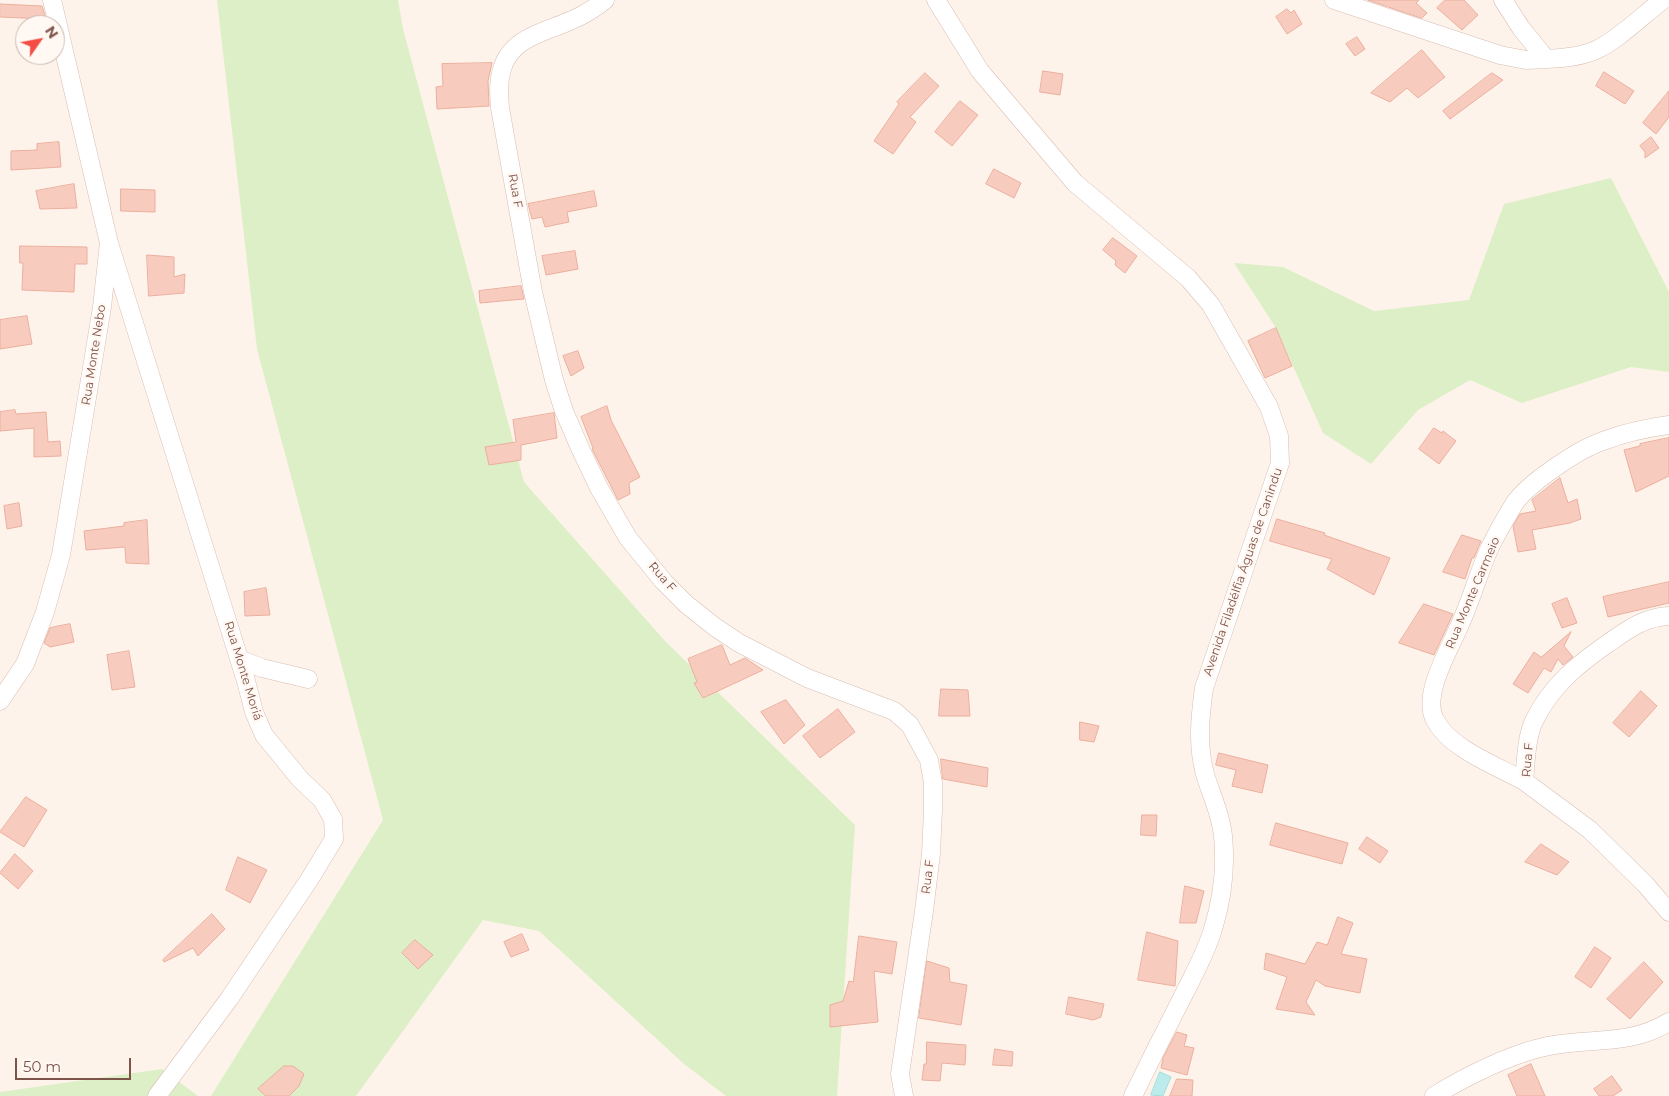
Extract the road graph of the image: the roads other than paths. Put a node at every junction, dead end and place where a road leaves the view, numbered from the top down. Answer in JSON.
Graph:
{"nodes":[{"id":1,"x":52,"y":0,"type":"edge"},
{"id":2,"x":605,"y":0,"type":"edge"},
{"id":3,"x":936,"y":0,"type":"edge"},
{"id":4,"x":1334,"y":0,"type":"edge"},
{"id":5,"x":1503,"y":0,"type":"edge"},
{"id":6,"x":1662,"y":0,"type":"edge"},
{"id":7,"x":1546,"y":59,"type":"junction"},
{"id":8,"x":110,"y":243,"type":"junction"},
{"id":9,"x":1669,"y":425,"type":"edge"},
{"id":10,"x":1669,"y":616,"type":"edge"},
{"id":11,"x":239,"y":659,"type":"junction"},
{"id":12,"x":308,"y":679,"type":"dead end"},
{"id":13,"x":0,"y":701,"type":"edge"},
{"id":14,"x":1524,"y":781,"type":"junction"},
{"id":15,"x":1669,"y":912,"type":"edge"},
{"id":16,"x":1669,"y":1022,"type":"edge"},
{"id":17,"x":157,"y":1096,"type":"edge"},
{"id":18,"x":904,"y":1096,"type":"edge"},
{"id":19,"x":1133,"y":1096,"type":"edge"},
{"id":20,"x":1434,"y":1096,"type":"edge"}],
"edges":[{"from":1,"to":8,"type":"street","name":"Rua Monte Nebo"},
{"from":2,"to":18,"type":"street","name":"Rua F"},
{"from":3,"to":19,"type":"street","name":"Avenida Filadélfia Águas de Canindu"},
{"from":4,"to":7,"type":"street"},
{"from":5,"to":7,"type":"street"},
{"from":6,"to":7,"type":"street"},
{"from":8,"to":11,"type":"street","name":"Rua Monte Moriá"},
{"from":8,"to":13,"type":"street","name":"Rua Monte Nebo"},
{"from":9,"to":14,"type":"street","name":"Rua Monte Carmeio"},
{"from":10,"to":14,"type":"street","name":"Rua F"},
{"from":11,"to":12,"type":"street"},
{"from":11,"to":17,"type":"street","name":"Rua Monte Moriá"},
{"from":14,"to":15,"type":"street","name":"Rua F"},
{"from":16,"to":20,"type":"street"}]}
